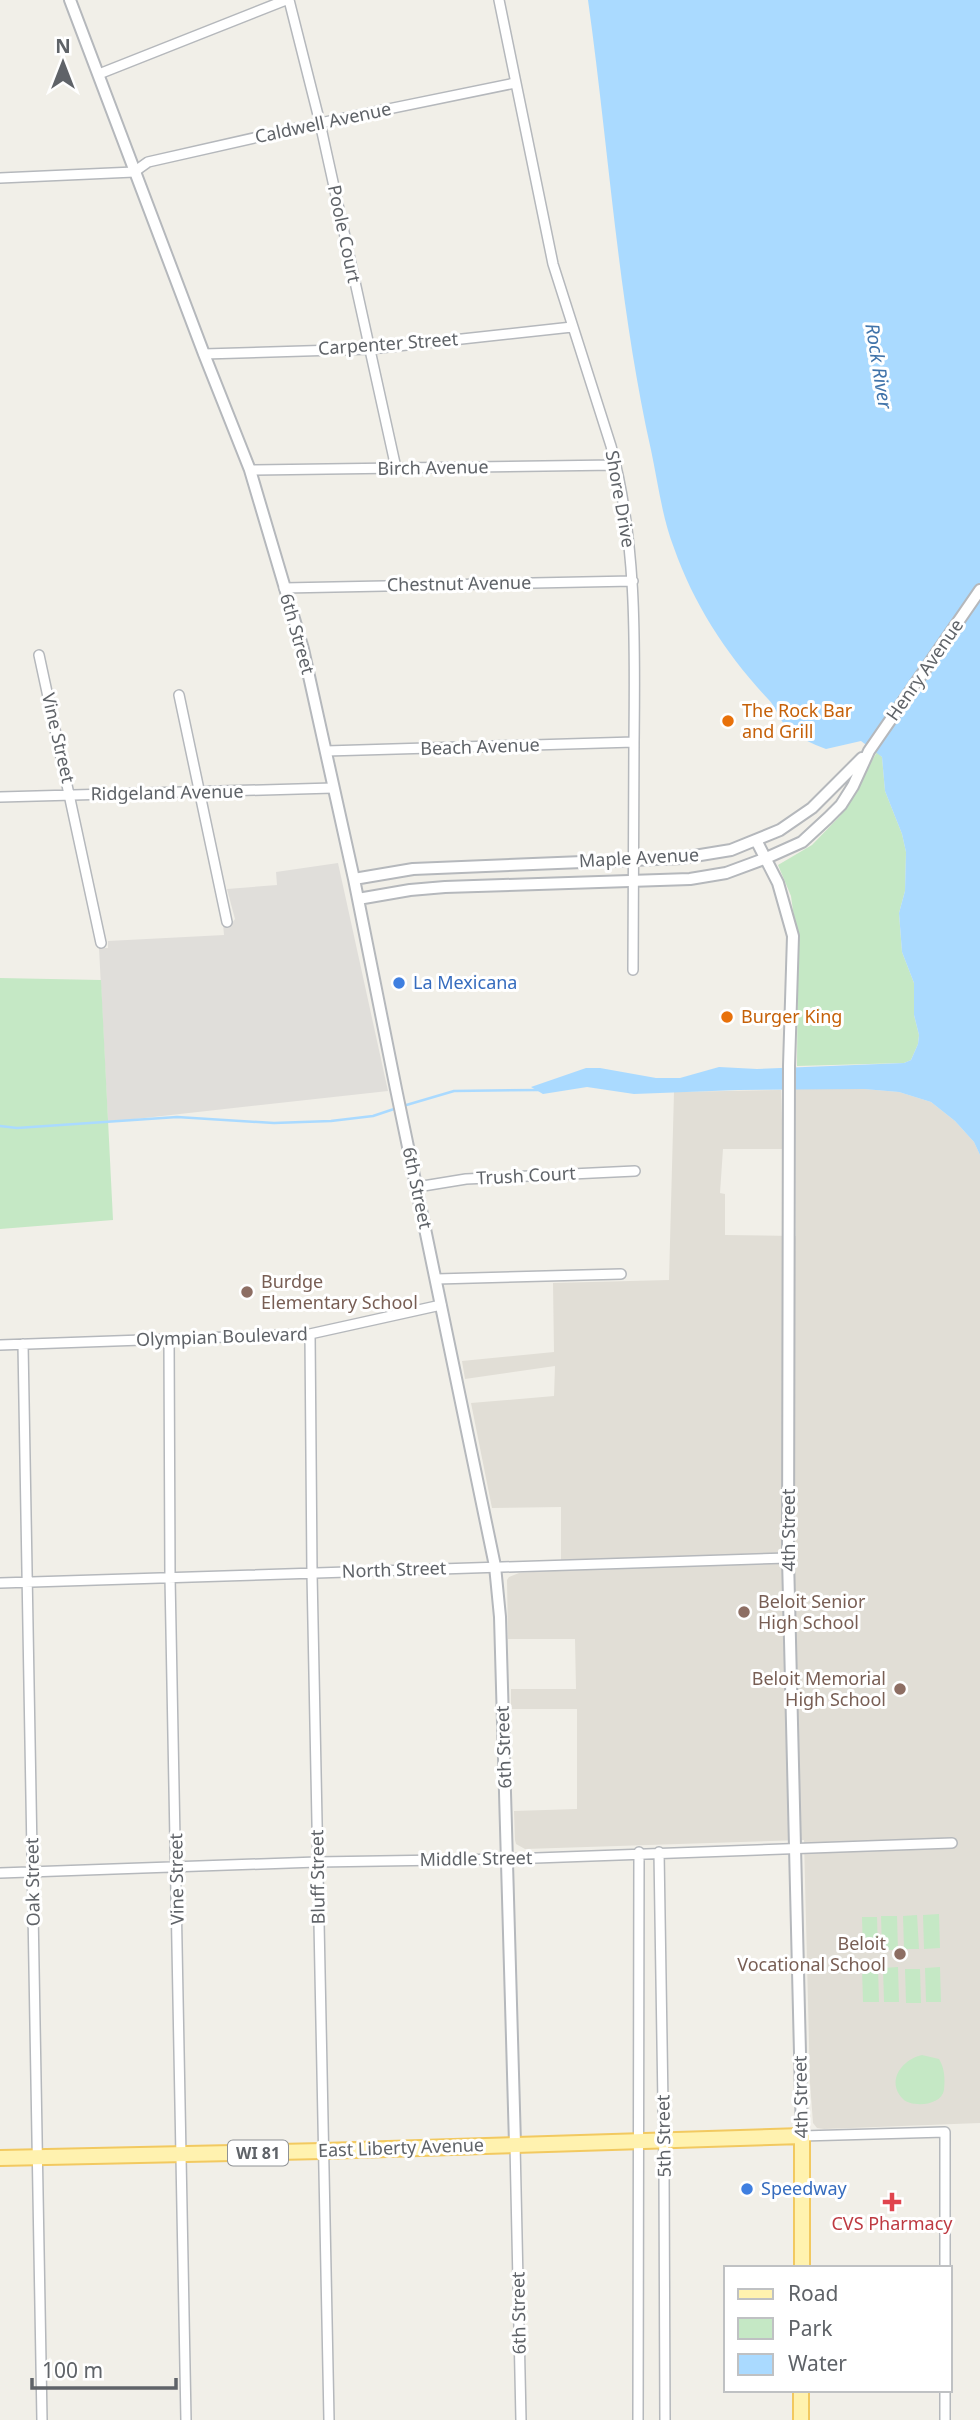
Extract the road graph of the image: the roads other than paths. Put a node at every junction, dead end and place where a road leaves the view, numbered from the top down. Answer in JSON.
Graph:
{"nodes":[{"id":1,"x":71,"y":0,"type":"edge"},
{"id":2,"x":288,"y":0,"type":"edge"},
{"id":3,"x":499,"y":0,"type":"edge"},
{"id":4,"x":99,"y":74,"type":"junction"},
{"id":5,"x":514,"y":83,"type":"junction"},
{"id":6,"x":320,"y":123,"type":"junction"},
{"id":7,"x":134,"y":172,"type":"junction"},
{"id":8,"x":0,"y":178,"type":"edge"},
{"id":9,"x":572,"y":327,"type":"junction"},
{"id":10,"x":370,"y":349,"type":"junction"},
{"id":11,"x":204,"y":354,"type":"junction"},
{"id":12,"x":617,"y":465,"type":"junction"},
{"id":13,"x":396,"y":468,"type":"junction"},
{"id":14,"x":250,"y":470,"type":"junction"},
{"id":15,"x":633,"y":580,"type":"junction"},
{"id":16,"x":285,"y":588,"type":"junction"},
{"id":17,"x":980,"y":590,"type":"edge"},
{"id":18,"x":40,"y":655,"type":"dead end"},
{"id":19,"x":179,"y":695,"type":"dead end"},
{"id":20,"x":634,"y":742,"type":"junction"},
{"id":21,"x":326,"y":751,"type":"junction"},
{"id":22,"x":869,"y":751,"type":"junction"},
{"id":23,"x":333,"y":788,"type":"junction"},
{"id":24,"x":199,"y":792,"type":"junction"},
{"id":25,"x":71,"y":795,"type":"junction"},
{"id":26,"x":0,"y":797,"type":"edge"},
{"id":27,"x":757,"y":842,"type":"junction"},
{"id":28,"x":764,"y":859,"type":"junction"},
{"id":29,"x":634,"y":860,"type":"junction"},
{"id":30,"x":355,"y":879,"type":"junction"},
{"id":31,"x":635,"y":880,"type":"junction"},
{"id":32,"x":358,"y":899,"type":"junction"},
{"id":33,"x":227,"y":922,"type":"dead end"},
{"id":34,"x":101,"y":943,"type":"dead end"},
{"id":35,"x":633,"y":970,"type":"dead end"},
{"id":36,"x":635,"y":1171,"type":"dead end"},
{"id":37,"x":417,"y":1186,"type":"junction"},
{"id":38,"x":621,"y":1273,"type":"dead end"},
{"id":39,"x":436,"y":1279,"type":"junction"},
{"id":40,"x":441,"y":1305,"type":"junction"},
{"id":41,"x":310,"y":1334,"type":"junction"},
{"id":42,"x":169,"y":1339,"type":"junction"},
{"id":43,"x":23,"y":1344,"type":"junction"},
{"id":44,"x":0,"y":1345,"type":"edge"},
{"id":45,"x":788,"y":1558,"type":"junction"},
{"id":46,"x":495,"y":1566,"type":"junction"},
{"id":47,"x":312,"y":1573,"type":"junction"},
{"id":48,"x":170,"y":1577,"type":"junction"},
{"id":49,"x":28,"y":1582,"type":"junction"},
{"id":50,"x":0,"y":1583,"type":"edge"},
{"id":51,"x":952,"y":1843,"type":"dead end"},
{"id":52,"x":796,"y":1847,"type":"junction"},
{"id":53,"x":639,"y":1852,"type":"junction"},
{"id":54,"x":659,"y":1852,"type":"junction"},
{"id":55,"x":507,"y":1859,"type":"junction"},
{"id":56,"x":317,"y":1862,"type":"junction"},
{"id":57,"x":177,"y":1867,"type":"junction"},
{"id":58,"x":0,"y":1872,"type":"edge"},
{"id":59,"x":33,"y":1872,"type":"junction"},
{"id":60,"x":802,"y":2136,"type":"junction"},
{"id":61,"x":640,"y":2140,"type":"junction"},
{"id":62,"x":663,"y":2140,"type":"junction"},
{"id":63,"x":515,"y":2144,"type":"junction"},
{"id":64,"x":323,"y":2151,"type":"junction"},
{"id":65,"x":181,"y":2154,"type":"junction"},
{"id":66,"x":37,"y":2157,"type":"junction"},
{"id":67,"x":0,"y":2158,"type":"edge"},
{"id":68,"x":802,"y":2266,"type":"edge"},
{"id":69,"x":945,"y":2266,"type":"edge"},
{"id":70,"x":801,"y":2392,"type":"edge"},
{"id":71,"x":945,"y":2392,"type":"edge"},
{"id":72,"x":42,"y":2420,"type":"edge"},
{"id":73,"x":186,"y":2420,"type":"edge"},
{"id":74,"x":329,"y":2420,"type":"edge"},
{"id":75,"x":521,"y":2420,"type":"edge"},
{"id":76,"x":638,"y":2420,"type":"edge"},
{"id":77,"x":665,"y":2420,"type":"edge"},
{"id":78,"x":801,"y":2420,"type":"edge"},
{"id":79,"x":946,"y":2420,"type":"edge"}],
"edges":[{"from":1,"to":4,"type":"street","name":"6th Street"},
{"from":2,"to":4,"type":"street","name":"Poole Court"},
{"from":2,"to":6,"type":"street","name":"Poole Court"},
{"from":3,"to":5,"type":"street","name":"Shore Drive"},
{"from":4,"to":7,"type":"street","name":"6th Street"},
{"from":5,"to":6,"type":"street","name":"Caldwell Avenue"},
{"from":5,"to":9,"type":"street","name":"Shore Drive"},
{"from":6,"to":7,"type":"street","name":"Caldwell Avenue"},
{"from":6,"to":10,"type":"street","name":"Poole Court"},
{"from":7,"to":8,"type":"street"},
{"from":7,"to":11,"type":"street","name":"6th Street"},
{"from":9,"to":10,"type":"street","name":"Carpenter Street"},
{"from":9,"to":12,"type":"street","name":"Shore Drive"},
{"from":10,"to":11,"type":"street","name":"Carpenter Street"},
{"from":10,"to":13,"type":"street","name":"Poole Court"},
{"from":11,"to":14,"type":"street","name":"6th Street"},
{"from":12,"to":13,"type":"street","name":"Birch Avenue"},
{"from":12,"to":15,"type":"street","name":"Shore Drive"},
{"from":13,"to":14,"type":"street","name":"Birch Avenue"},
{"from":14,"to":16,"type":"street","name":"6th Street"},
{"from":15,"to":16,"type":"street","name":"Chestnut Avenue"},
{"from":15,"to":20,"type":"street","name":"Shore Drive"},
{"from":16,"to":21,"type":"street","name":"6th Street"},
{"from":17,"to":22,"type":"street","name":"Henry Avenue"},
{"from":18,"to":25,"type":"street","name":"Vine Street"},
{"from":19,"to":24,"type":"street"},
{"from":20,"to":21,"type":"street","name":"Beach Avenue"},
{"from":20,"to":29,"type":"street","name":"Shore Drive"},
{"from":21,"to":23,"type":"street","name":"6th Street"},
{"from":22,"to":27,"type":"street","name":"Maple Avenue"},
{"from":22,"to":28,"type":"street","name":"Maple Avenue"},
{"from":23,"to":24,"type":"street","name":"Ridgeland Avenue"},
{"from":23,"to":30,"type":"street","name":"6th Street"},
{"from":24,"to":25,"type":"street","name":"Ridgeland Avenue"},
{"from":24,"to":33,"type":"street"},
{"from":25,"to":26,"type":"street","name":"Ridgeland Avenue"},
{"from":25,"to":34,"type":"street","name":"Vine Street"},
{"from":27,"to":28,"type":"street","name":"4th Street"},
{"from":27,"to":29,"type":"street","name":"Maple Avenue"},
{"from":28,"to":31,"type":"street","name":"Maple Avenue"},
{"from":28,"to":45,"type":"street","name":"4th Street"},
{"from":29,"to":30,"type":"street","name":"Maple Avenue"},
{"from":29,"to":31,"type":"street","name":"Shore Drive"},
{"from":30,"to":32,"type":"street","name":"6th Street"},
{"from":31,"to":32,"type":"street","name":"Maple Avenue"},
{"from":31,"to":35,"type":"street","name":"Shore Drive"},
{"from":32,"to":37,"type":"street","name":"6th Street"},
{"from":36,"to":37,"type":"street","name":"Trush Court"},
{"from":37,"to":39,"type":"street","name":"6th Street"},
{"from":38,"to":39,"type":"street"},
{"from":39,"to":40,"type":"street","name":"6th Street"},
{"from":40,"to":41,"type":"street","name":"Olympian Boulevard"},
{"from":40,"to":46,"type":"street","name":"6th Street"},
{"from":41,"to":42,"type":"street","name":"Olympian Boulevard"},
{"from":41,"to":47,"type":"street","name":"Bluff Street"},
{"from":42,"to":43,"type":"street","name":"Olympian Boulevard"},
{"from":42,"to":48,"type":"street","name":"Vine Street"},
{"from":43,"to":44,"type":"street","name":"Olympian Boulevard"},
{"from":43,"to":49,"type":"street","name":"Oak Street"},
{"from":45,"to":46,"type":"street","name":"North Street"},
{"from":45,"to":52,"type":"street","name":"4th Street"},
{"from":46,"to":47,"type":"street","name":"North Street"},
{"from":46,"to":55,"type":"street","name":"6th Street"},
{"from":47,"to":48,"type":"street","name":"North Street"},
{"from":47,"to":56,"type":"street","name":"Bluff Street"},
{"from":48,"to":49,"type":"street","name":"North Street"},
{"from":48,"to":57,"type":"street","name":"Vine Street"},
{"from":49,"to":50,"type":"street","name":"North Street"},
{"from":49,"to":59,"type":"street","name":"Oak Street"},
{"from":51,"to":52,"type":"street","name":"Middle Street"},
{"from":52,"to":54,"type":"street","name":"Middle Street"},
{"from":52,"to":60,"type":"street","name":"4th Street"},
{"from":53,"to":54,"type":"street","name":"Middle Street"},
{"from":53,"to":55,"type":"street","name":"Middle Street"},
{"from":53,"to":61,"type":"street","name":"5th Street"},
{"from":54,"to":62,"type":"street","name":"5th Street"},
{"from":55,"to":56,"type":"street","name":"Middle Street"},
{"from":55,"to":63,"type":"street","name":"6th Street"},
{"from":56,"to":57,"type":"street","name":"Middle Street"},
{"from":56,"to":64,"type":"street","name":"Bluff Street"},
{"from":57,"to":59,"type":"street","name":"Middle Street"},
{"from":57,"to":65,"type":"street","name":"Vine Street"},
{"from":58,"to":59,"type":"street","name":"Middle Street"},
{"from":59,"to":66,"type":"street","name":"Oak Street"},
{"from":60,"to":62,"type":"main road","name":"East Liberty Avenue","number":"WI 81"},
{"from":60,"to":68,"type":"main road","name":"4th Street"},
{"from":60,"to":69,"type":"street"},
{"from":61,"to":62,"type":"main road","name":"East Liberty Avenue","number":"WI 81"},
{"from":61,"to":63,"type":"main road","name":"East Liberty Avenue","number":"WI 81"},
{"from":61,"to":76,"type":"street","name":"5th Street"},
{"from":62,"to":77,"type":"street","name":"5th Street"},
{"from":63,"to":64,"type":"main road","name":"East Liberty Avenue","number":"WI 81"},
{"from":63,"to":75,"type":"street","name":"6th Street"},
{"from":64,"to":65,"type":"main road","name":"East Liberty Avenue","number":"WI 81"},
{"from":64,"to":74,"type":"street","name":"Bluff Street"},
{"from":65,"to":66,"type":"main road","name":"East Liberty Avenue","number":"WI 81"},
{"from":65,"to":73,"type":"street","name":"Vine Street"},
{"from":66,"to":67,"type":"main road","name":"East Liberty Avenue","number":"WI 81"},
{"from":66,"to":72,"type":"street","name":"Oak Street"},
{"from":70,"to":78,"type":"main road"},
{"from":71,"to":79,"type":"street"}]}
